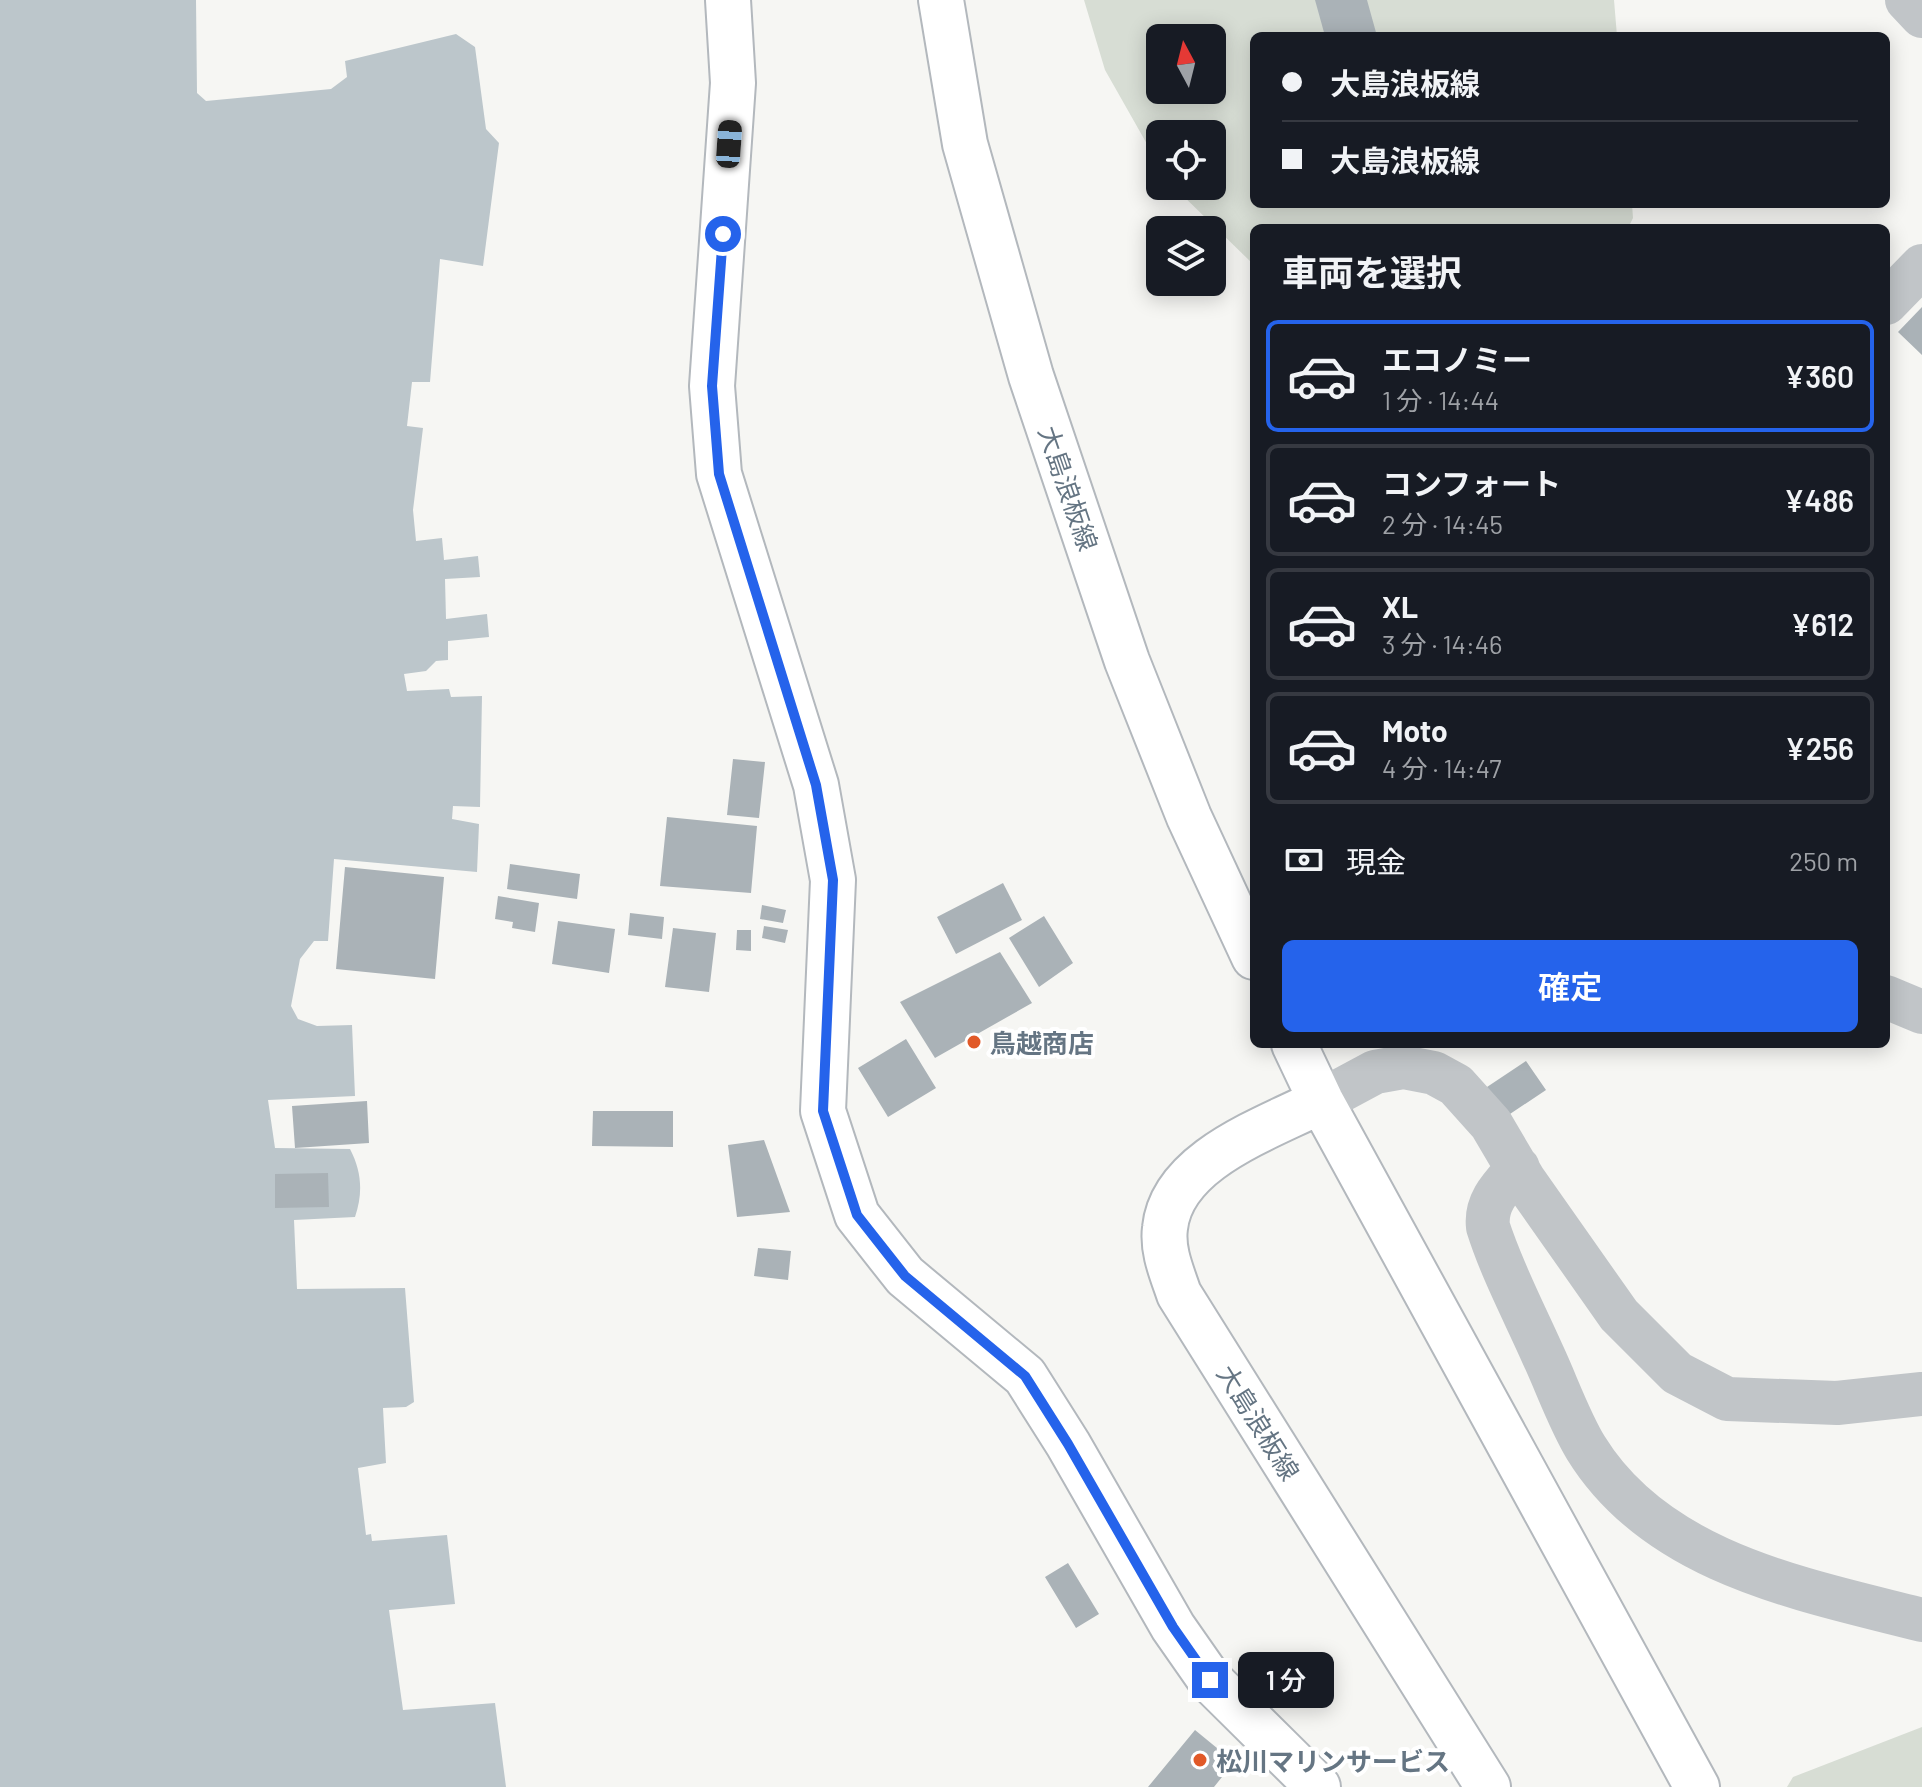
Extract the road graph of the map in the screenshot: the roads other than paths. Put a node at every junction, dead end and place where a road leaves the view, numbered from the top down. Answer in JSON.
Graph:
{"nodes":[{"id":1,"x":728,"y":0,"type":"edge"},
{"id":2,"x":941,"y":0,"type":"edge"},
{"id":3,"x":1907,"y":0,"type":"edge"},
{"id":4,"x":1922,"y":16,"type":"edge"},
{"id":5,"x":1922,"y":266,"type":"edge"},
{"id":6,"x":1890,"y":299,"type":"edge"},
{"id":7,"x":1250,"y":948,"type":"edge"},
{"id":8,"x":1890,"y":999,"type":"edge"},
{"id":9,"x":1922,"y":1012,"type":"edge"},
{"id":10,"x":1296,"y":1048,"type":"edge"},
{"id":11,"x":1321,"y":1101,"type":"junction"},
{"id":12,"x":1518,"y":1168,"type":"junction"},
{"id":13,"x":1922,"y":1394,"type":"edge"},
{"id":14,"x":1922,"y":1620,"type":"edge"},
{"id":15,"x":1318,"y":1787,"type":"edge"},
{"id":16,"x":1488,"y":1787,"type":"edge"},
{"id":17,"x":1697,"y":1787,"type":"edge"}],
"edges":[{"from":1,"to":15,"type":"main road"},
{"from":2,"to":7,"type":"main road","name":"大島浪板線"},
{"from":3,"to":4,"type":"street"},
{"from":5,"to":6,"type":"street"},
{"from":8,"to":9,"type":"street"},
{"from":10,"to":11,"type":"main road"},
{"from":11,"to":12,"type":"street"},
{"from":11,"to":16,"type":"main road","name":"大島浪板線"},
{"from":11,"to":17,"type":"main road"},
{"from":12,"to":13,"type":"street"},
{"from":12,"to":14,"type":"street"}]}
